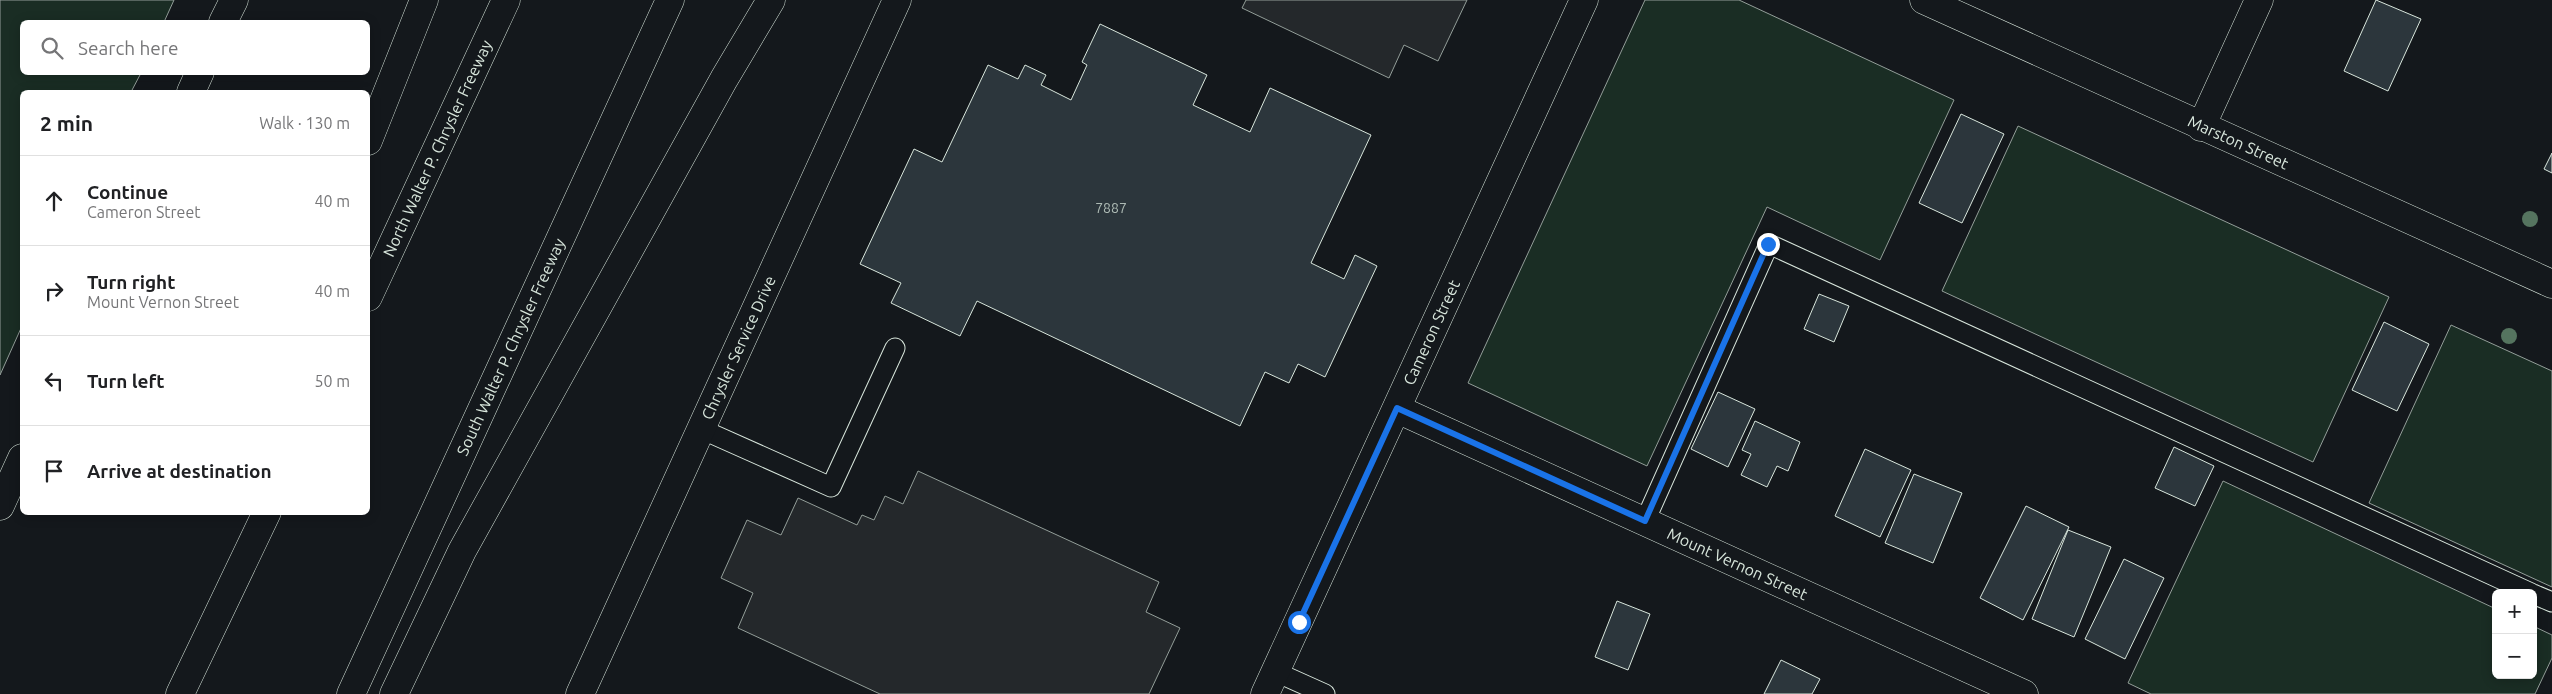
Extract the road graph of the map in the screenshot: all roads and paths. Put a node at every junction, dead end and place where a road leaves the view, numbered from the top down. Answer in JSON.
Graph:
{"nodes":[{"id":1,"x":234,"y":0,"type":"edge"},
{"id":2,"x":424,"y":0,"type":"edge"},
{"id":3,"x":506,"y":0,"type":"edge"},
{"id":4,"x":670,"y":0,"type":"edge"},
{"id":5,"x":772,"y":0,"type":"edge"},
{"id":6,"x":897,"y":0,"type":"edge"},
{"id":7,"x":1584,"y":0,"type":"edge"},
{"id":8,"x":1924,"y":0,"type":"edge"},
{"id":9,"x":2259,"y":0,"type":"edge"},
{"id":10,"x":224,"y":20,"type":"edge"},
{"id":11,"x":199,"y":75,"type":"edge"},
{"id":12,"x":192,"y":90,"type":"edge"},
{"id":13,"x":2201,"y":127,"type":"junction"},
{"id":14,"x":370,"y":136,"type":"edge"},
{"id":15,"x":2552,"y":284,"type":"edge"},
{"id":16,"x":370,"y":293,"type":"edge"},
{"id":17,"x":895,"y":348,"type":"dead end"},
{"id":18,"x":1397,"y":408,"type":"junction"},
{"id":19,"x":701,"y":429,"type":"junction"},
{"id":20,"x":20,"y":462,"type":"edge"},
{"id":21,"x":0,"y":506,"type":"edge"},
{"id":22,"x":257,"y":515,"type":"edge"},
{"id":23,"x":265,"y":515,"type":"edge"},
{"id":24,"x":1645,"y":521,"type":"junction"},
{"id":25,"x":253,"y":542,"type":"junction"},
{"id":26,"x":2523,"y":589,"type":"edge"},
{"id":27,"x":2537,"y":595,"type":"edge"},
{"id":28,"x":2552,"y":602,"type":"edge"},
{"id":29,"x":1271,"y":683,"type":"edge"},
{"id":30,"x":180,"y":694,"type":"edge"},
{"id":31,"x":351,"y":694,"type":"edge"},
{"id":32,"x":394,"y":694,"type":"edge"},
{"id":33,"x":580,"y":694,"type":"edge"},
{"id":34,"x":1325,"y":694,"type":"edge"},
{"id":35,"x":2024,"y":694,"type":"edge"}],
"edges":[{"from":1,"to":10,"type":"main road"},
{"from":2,"to":14,"type":"main road"},
{"from":3,"to":16,"type":"main road","name":"North Walter P. Chrysler Freeway"},
{"from":4,"to":31,"type":"main road","name":"South Walter P. Chrysler Freeway"},
{"from":5,"to":32,"type":"main road"},
{"from":6,"to":19,"type":"main road","name":"Chrysler Service Drive"},
{"from":7,"to":18,"type":"main road","name":"Cameron Street"},
{"from":8,"to":13,"type":"main road","name":"Marston Street"},
{"from":9,"to":13,"type":"main road"},
{"from":11,"to":12,"type":"main road"},
{"from":13,"to":15,"type":"main road","name":"Marston Street"},
{"from":17,"to":19,"type":"lane"},
{"from":18,"to":24,"type":"main road","name":"Mount Vernon Street"},
{"from":18,"to":29,"type":"main road","name":"Cameron Street"},
{"from":19,"to":33,"type":"main road","name":"Chrysler Service Drive"},
{"from":20,"to":21,"type":"main road"},
{"from":22,"to":25,"type":"main road"},
{"from":23,"to":25,"type":"main road"},
{"from":24,"to":26,"type":"lane"},
{"from":24,"to":35,"type":"main road","name":"Mount Vernon Street"},
{"from":25,"to":30,"type":"main road"},
{"from":27,"to":28,"type":"lane"},
{"from":29,"to":34,"type":"lane"}]}
